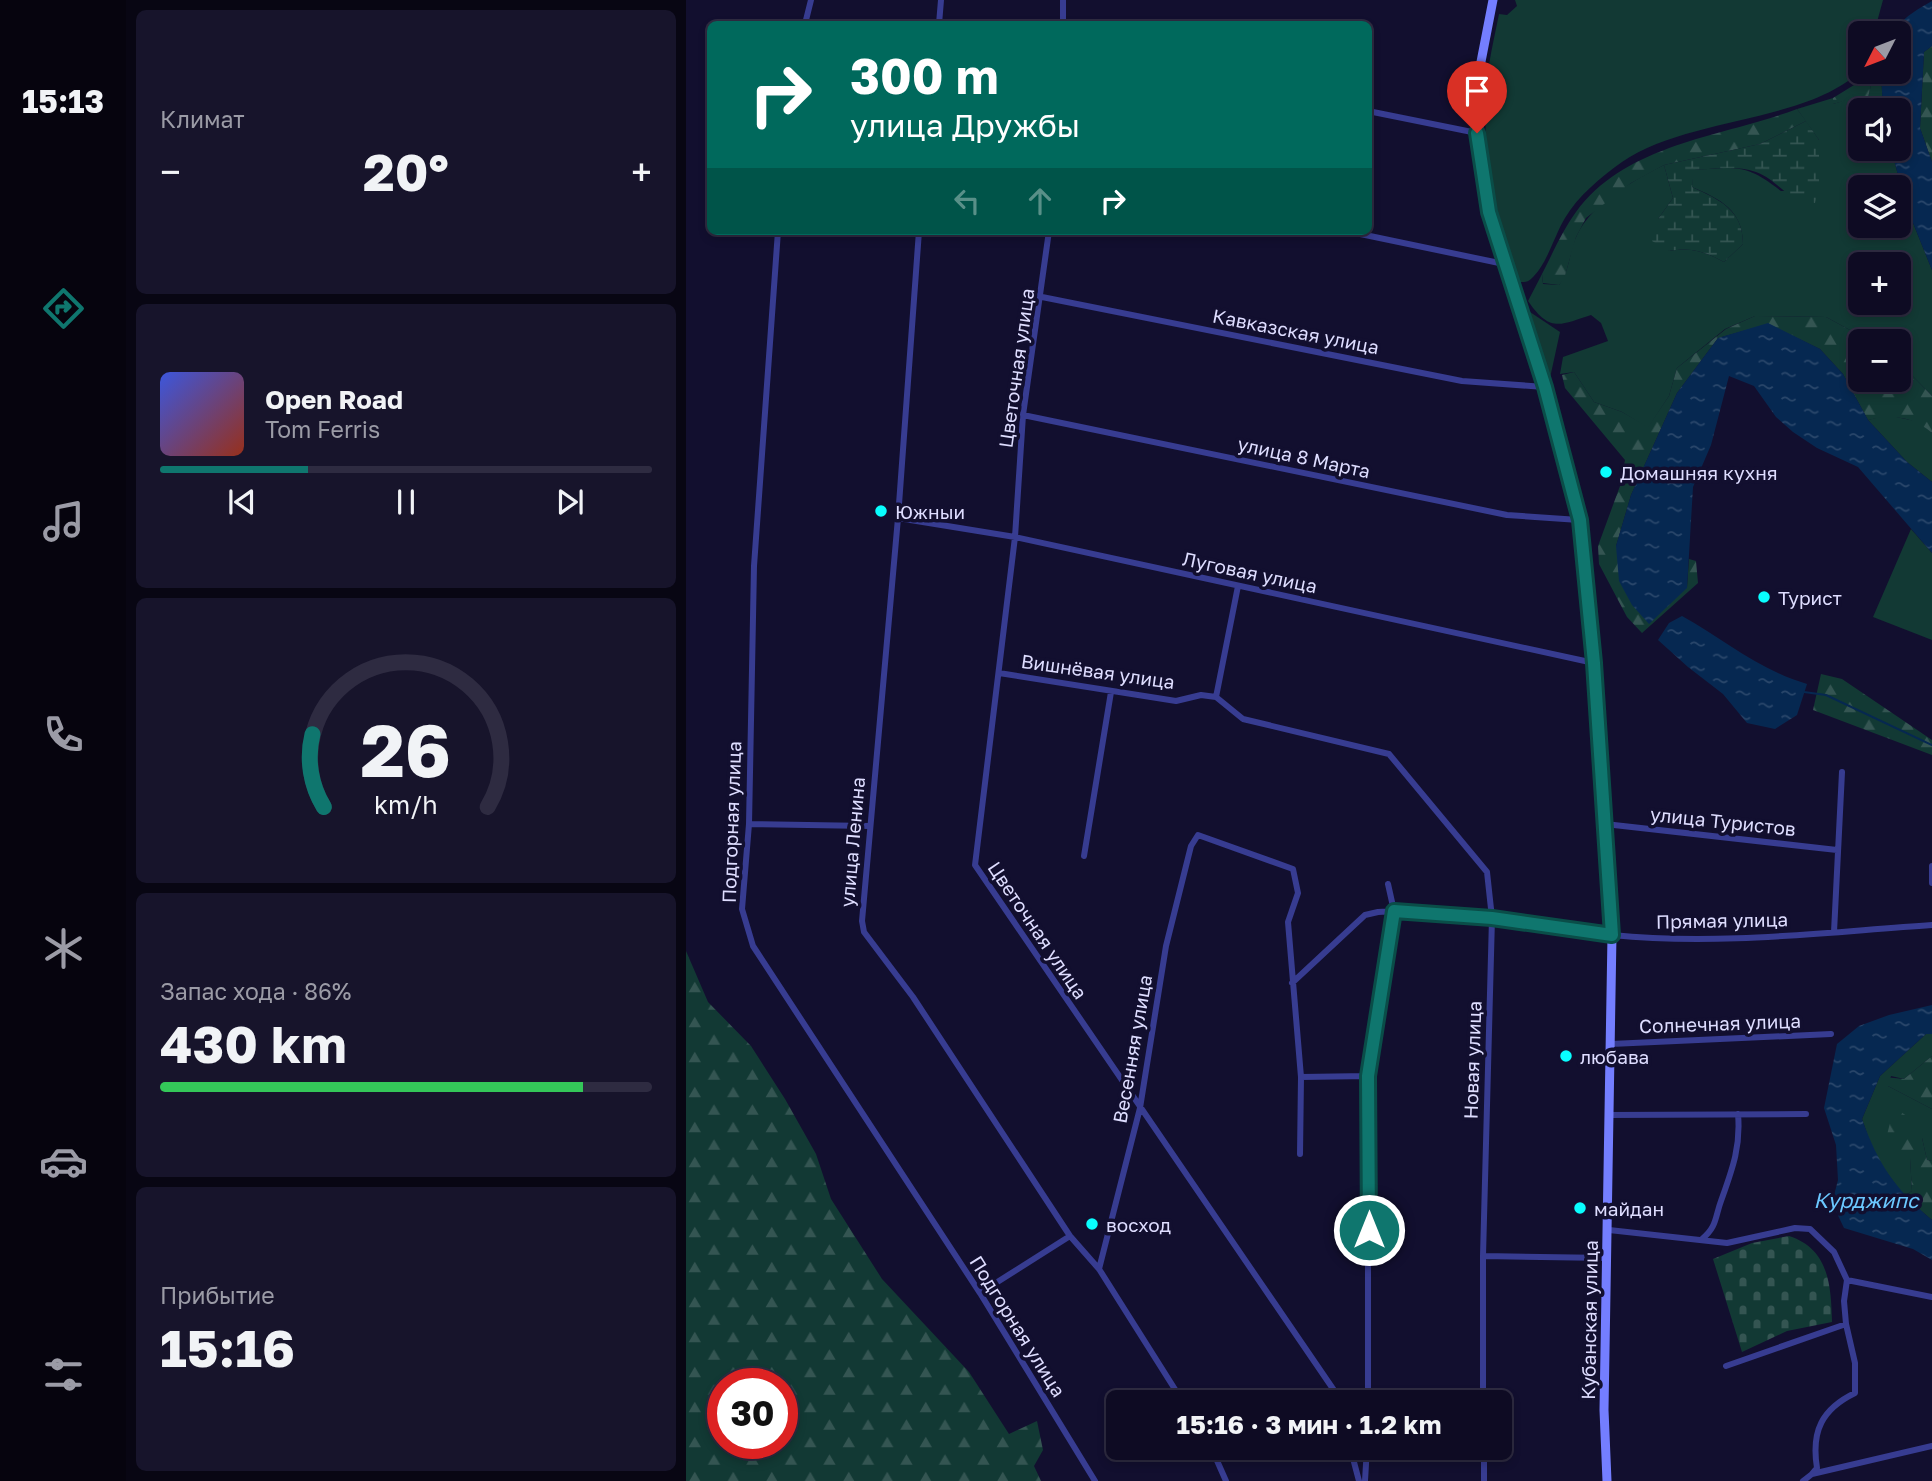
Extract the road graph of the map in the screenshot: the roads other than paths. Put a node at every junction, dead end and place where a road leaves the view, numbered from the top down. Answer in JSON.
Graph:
{"nodes":[{"id":1,"x":811,"y":0,"type":"edge"},
{"id":2,"x":942,"y":0,"type":"edge"},
{"id":3,"x":1063,"y":0,"type":"edge"},
{"id":4,"x":1493,"y":0,"type":"edge"},
{"id":5,"x":806,"y":21,"type":"edge"},
{"id":6,"x":939,"y":21,"type":"edge"},
{"id":7,"x":1063,"y":21,"type":"edge"},
{"id":8,"x":1372,"y":112,"type":"edge"},
{"id":9,"x":1477,"y":133,"type":"junction"},
{"id":10,"x":778,"y":235,"type":"edge"},
{"id":11,"x":919,"y":235,"type":"edge"},
{"id":12,"x":1049,"y":235,"type":"edge"},
{"id":13,"x":1365,"y":235,"type":"edge"},
{"id":14,"x":1504,"y":264,"type":"junction"},
{"id":15,"x":1042,"y":297,"type":"junction"},
{"id":16,"x":1545,"y":387,"type":"junction"},
{"id":17,"x":1023,"y":415,"type":"junction"},
{"id":18,"x":898,"y":518,"type":"junction"},
{"id":19,"x":1580,"y":520,"type":"junction"},
{"id":20,"x":1016,"y":537,"type":"junction"},
{"id":21,"x":1238,"y":586,"type":"junction"},
{"id":22,"x":1594,"y":663,"type":"junction"},
{"id":23,"x":999,"y":673,"type":"junction"},
{"id":24,"x":1111,"y":692,"type":"junction"},
{"id":25,"x":1216,"y":697,"type":"junction"},
{"id":26,"x":1842,"y":772,"type":"dead end"},
{"id":27,"x":749,"y":824,"type":"junction"},
{"id":28,"x":1605,"y":824,"type":"junction"},
{"id":29,"x":869,"y":826,"type":"junction"},
{"id":30,"x":1837,"y":849,"type":"junction"},
{"id":31,"x":1084,"y":856,"type":"dead end"},
{"id":32,"x":1932,"y":866,"type":"edge"},
{"id":33,"x":1932,"y":883,"type":"edge"},
{"id":34,"x":1388,"y":884,"type":"dead end"},
{"id":35,"x":1394,"y":911,"type":"junction"},
{"id":36,"x":1492,"y":918,"type":"junction"},
{"id":37,"x":1932,"y":925,"type":"edge"},
{"id":38,"x":1834,"y":932,"type":"junction"},
{"id":39,"x":1612,"y":935,"type":"junction"},
{"id":40,"x":1292,"y":983,"type":"junction"},
{"id":41,"x":1830,"y":1034,"type":"dead end"},
{"id":42,"x":1611,"y":1044,"type":"junction"},
{"id":43,"x":1368,"y":1076,"type":"junction"},
{"id":44,"x":1301,"y":1077,"type":"junction"},
{"id":45,"x":1140,"y":1108,"type":"junction"},
{"id":46,"x":1738,"y":1114,"type":"junction"},
{"id":47,"x":1806,"y":1114,"type":"dead end"},
{"id":48,"x":1608,"y":1115,"type":"junction"},
{"id":49,"x":1300,"y":1154,"type":"dead end"},
{"id":50,"x":1609,"y":1230,"type":"junction"},
{"id":51,"x":1070,"y":1236,"type":"junction"},
{"id":52,"x":1702,"y":1239,"type":"junction"},
{"id":53,"x":1483,"y":1256,"type":"junction"},
{"id":54,"x":1608,"y":1258,"type":"junction"},
{"id":55,"x":1099,"y":1269,"type":"junction"},
{"id":56,"x":1847,"y":1280,"type":"junction"},
{"id":57,"x":980,"y":1293,"type":"junction"},
{"id":58,"x":1932,"y":1296,"type":"edge"},
{"id":59,"x":1846,"y":1324,"type":"junction"},
{"id":60,"x":1726,"y":1366,"type":"dead end"},
{"id":61,"x":1175,"y":1390,"type":"edge"},
{"id":62,"x":1334,"y":1390,"type":"edge"},
{"id":63,"x":1368,"y":1390,"type":"edge"},
{"id":64,"x":1483,"y":1390,"type":"edge"},
{"id":65,"x":1932,"y":1446,"type":"edge"},
{"id":66,"x":1217,"y":1460,"type":"edge"},
{"id":67,"x":1353,"y":1460,"type":"edge"},
{"id":68,"x":1366,"y":1460,"type":"edge"},
{"id":69,"x":1483,"y":1460,"type":"edge"},
{"id":70,"x":1812,"y":1474,"type":"junction"},
{"id":71,"x":1095,"y":1481,"type":"edge"},
{"id":72,"x":1226,"y":1481,"type":"edge"},
{"id":73,"x":1359,"y":1481,"type":"edge"},
{"id":74,"x":1365,"y":1481,"type":"edge"},
{"id":75,"x":1484,"y":1481,"type":"edge"},
{"id":76,"x":1607,"y":1481,"type":"edge"},
{"id":77,"x":1803,"y":1481,"type":"edge"}],
"edges":[{"from":1,"to":5,"type":"street"},
{"from":2,"to":6,"type":"street"},
{"from":3,"to":7,"type":"street"},
{"from":4,"to":9,"type":"main road","name":"Кубанская улица"},
{"from":8,"to":9,"type":"street"},
{"from":9,"to":14,"type":"main road","name":"Кубанская улица"},
{"from":10,"to":27,"type":"street","name":"Подгорная улица"},
{"from":11,"to":18,"type":"street","name":"улица Ленина"},
{"from":12,"to":15,"type":"street","name":"Цветочная улица"},
{"from":13,"to":14,"type":"street"},
{"from":14,"to":16,"type":"main road","name":"Кубанская улица"},
{"from":15,"to":16,"type":"street","name":"Кавказская улица"},
{"from":15,"to":17,"type":"street","name":"Цветочная улица"},
{"from":16,"to":19,"type":"main road","name":"Кубанская улица"},
{"from":17,"to":19,"type":"street","name":"улица 8 Марта"},
{"from":17,"to":20,"type":"street","name":"Цветочная улица"},
{"from":18,"to":20,"type":"street","name":"Луговая улица"},
{"from":18,"to":29,"type":"street","name":"улица Ленина"},
{"from":19,"to":22,"type":"main road","name":"Кубанская улица"},
{"from":20,"to":21,"type":"street","name":"Луговая улица"},
{"from":20,"to":23,"type":"street","name":"Цветочная улица"},
{"from":21,"to":22,"type":"street","name":"Луговая улица"},
{"from":21,"to":25,"type":"street"},
{"from":22,"to":28,"type":"main road","name":"Кубанская улица"},
{"from":23,"to":24,"type":"street","name":"Вишнёвая улица"},
{"from":23,"to":45,"type":"street","name":"Цветочная улица"},
{"from":24,"to":25,"type":"street","name":"Вишнёвая улица"},
{"from":24,"to":31,"type":"street"},
{"from":25,"to":36,"type":"street","name":"Новая улица"},
{"from":26,"to":30,"type":"street"},
{"from":27,"to":29,"type":"street"},
{"from":27,"to":57,"type":"street","name":"Подгорная улица"},
{"from":28,"to":30,"type":"street","name":"улица Туристов"},
{"from":28,"to":39,"type":"main road","name":"Кубанская улица"},
{"from":29,"to":51,"type":"street","name":"улица Ленина"},
{"from":30,"to":38,"type":"street"},
{"from":32,"to":33,"type":"street"},
{"from":34,"to":35,"type":"street"},
{"from":35,"to":36,"type":"street","name":"Прямая улица"},
{"from":35,"to":40,"type":"street","name":"Прямая улица"},
{"from":35,"to":43,"type":"street"},
{"from":36,"to":39,"type":"street","name":"Прямая улица"},
{"from":36,"to":53,"type":"street","name":"Новая улица"},
{"from":37,"to":38,"type":"street","name":"Прямая улица"},
{"from":38,"to":39,"type":"street","name":"Прямая улица"},
{"from":39,"to":42,"type":"main road","name":"Кубанская улица"},
{"from":40,"to":44,"type":"street"},
{"from":40,"to":45,"type":"street","name":"Весенняя улица"},
{"from":41,"to":42,"type":"street","name":"Солнечная улица"},
{"from":42,"to":48,"type":"main road","name":"Кубанская улица"},
{"from":43,"to":44,"type":"street"},
{"from":43,"to":63,"type":"street"},
{"from":44,"to":49,"type":"street"},
{"from":45,"to":55,"type":"street","name":"Весенняя улица"},
{"from":45,"to":62,"type":"street","name":"Цветочная улица"},
{"from":46,"to":47,"type":"street"},
{"from":46,"to":48,"type":"street"},
{"from":46,"to":52,"type":"street"},
{"from":48,"to":50,"type":"main road","name":"Кубанская улица"},
{"from":50,"to":52,"type":"street"},
{"from":50,"to":54,"type":"main road","name":"Кубанская улица"},
{"from":51,"to":55,"type":"street","name":"улица Ленина"},
{"from":51,"to":57,"type":"street"},
{"from":52,"to":56,"type":"street"},
{"from":53,"to":54,"type":"street"},
{"from":53,"to":64,"type":"street","name":"Новая улица"},
{"from":54,"to":76,"type":"main road","name":"Кубанская улица"},
{"from":55,"to":61,"type":"street","name":"улица Ленина"},
{"from":56,"to":58,"type":"street"},
{"from":56,"to":59,"type":"street"},
{"from":57,"to":71,"type":"street","name":"Подгорная улица"},
{"from":59,"to":60,"type":"street"},
{"from":59,"to":70,"type":"street"},
{"from":65,"to":70,"type":"street"},
{"from":66,"to":72,"type":"street"},
{"from":67,"to":73,"type":"street"},
{"from":68,"to":74,"type":"street"},
{"from":69,"to":75,"type":"street"},
{"from":70,"to":77,"type":"street"}]}
